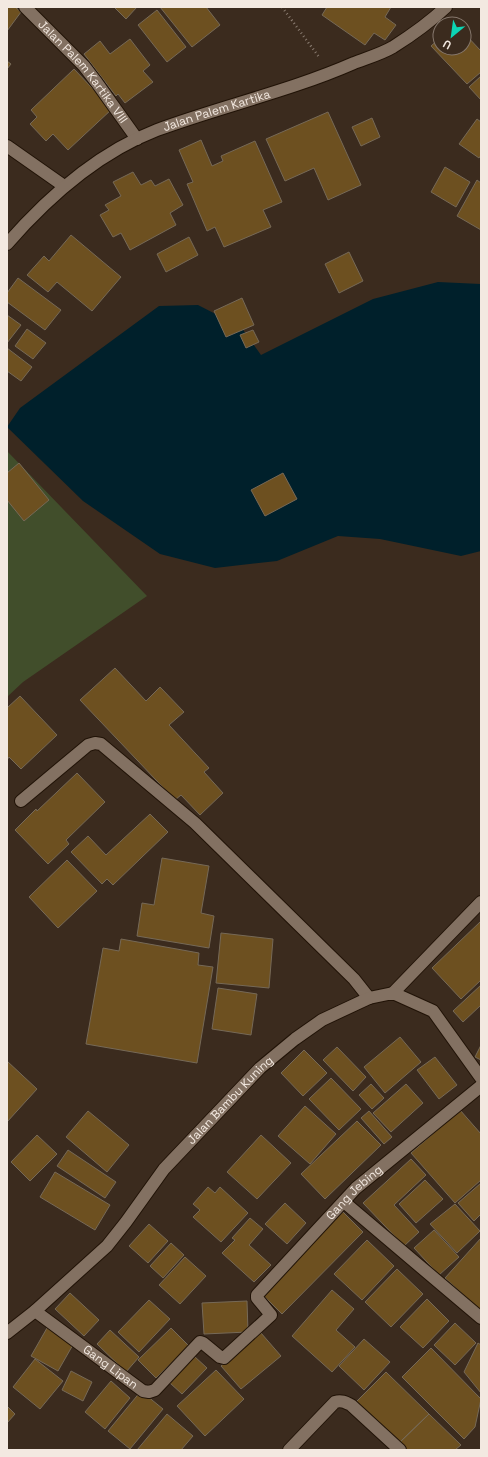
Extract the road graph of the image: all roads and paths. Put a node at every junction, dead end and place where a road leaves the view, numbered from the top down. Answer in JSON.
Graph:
{"nodes":[{"id":1,"x":25,"y":7,"type":"edge"},
{"id":2,"x":282,"y":7,"type":"edge"},
{"id":3,"x":446,"y":7,"type":"edge"},
{"id":4,"x":331,"y":73,"type":"junction"},
{"id":5,"x":137,"y":139,"type":"junction"},
{"id":6,"x":7,"y":146,"type":"edge"},
{"id":7,"x":64,"y":186,"type":"junction"},
{"id":8,"x":7,"y":244,"type":"edge"},
{"id":9,"x":21,"y":801,"type":"dead end"},
{"id":10,"x":481,"y":902,"type":"edge"},
{"id":11,"x":393,"y":993,"type":"junction"},
{"id":12,"x":369,"y":998,"type":"junction"},
{"id":13,"x":481,"y":1078,"type":"edge"},
{"id":14,"x":481,"y":1086,"type":"edge"},
{"id":15,"x":344,"y":1202,"type":"junction"},
{"id":16,"x":35,"y":1311,"type":"junction"},
{"id":17,"x":271,"y":1314,"type":"joint"},
{"id":18,"x":481,"y":1318,"type":"edge"},
{"id":19,"x":7,"y":1333,"type":"edge"},
{"id":20,"x":289,"y":1450,"type":"edge"},
{"id":21,"x":400,"y":1450,"type":"edge"}],
"edges":[{"from":1,"to":5,"type":"street","name":"Jalan Palem Kartika VIII"},
{"from":2,"to":4,"type":"path"},
{"from":3,"to":4,"type":"street","name":"Jalan Palem Kartika"},
{"from":4,"to":5,"type":"street","name":"Jalan Palem Kartika"},
{"from":5,"to":7,"type":"street","name":"Jalan Palem Kartika"},
{"from":6,"to":7,"type":"street"},
{"from":7,"to":8,"type":"street","name":"Jalan Palem Kartika"},
{"from":9,"to":12,"type":"street"},
{"from":10,"to":11,"type":"street"},
{"from":11,"to":12,"type":"street","name":"Jalan Bambu Kuning"},
{"from":11,"to":13,"type":"street"},
{"from":12,"to":16,"type":"street","name":"Jalan Bambu Kuning"},
{"from":14,"to":15,"type":"street","name":"Gang Jebing"},
{"from":15,"to":17,"type":"street","name":"Gang Jebing"},
{"from":15,"to":18,"type":"street"},
{"from":16,"to":17,"type":"street","name":"Gang Lipan"},
{"from":16,"to":19,"type":"street","name":"Jalan Bambu Kuning"},
{"from":20,"to":21,"type":"street"}]}
